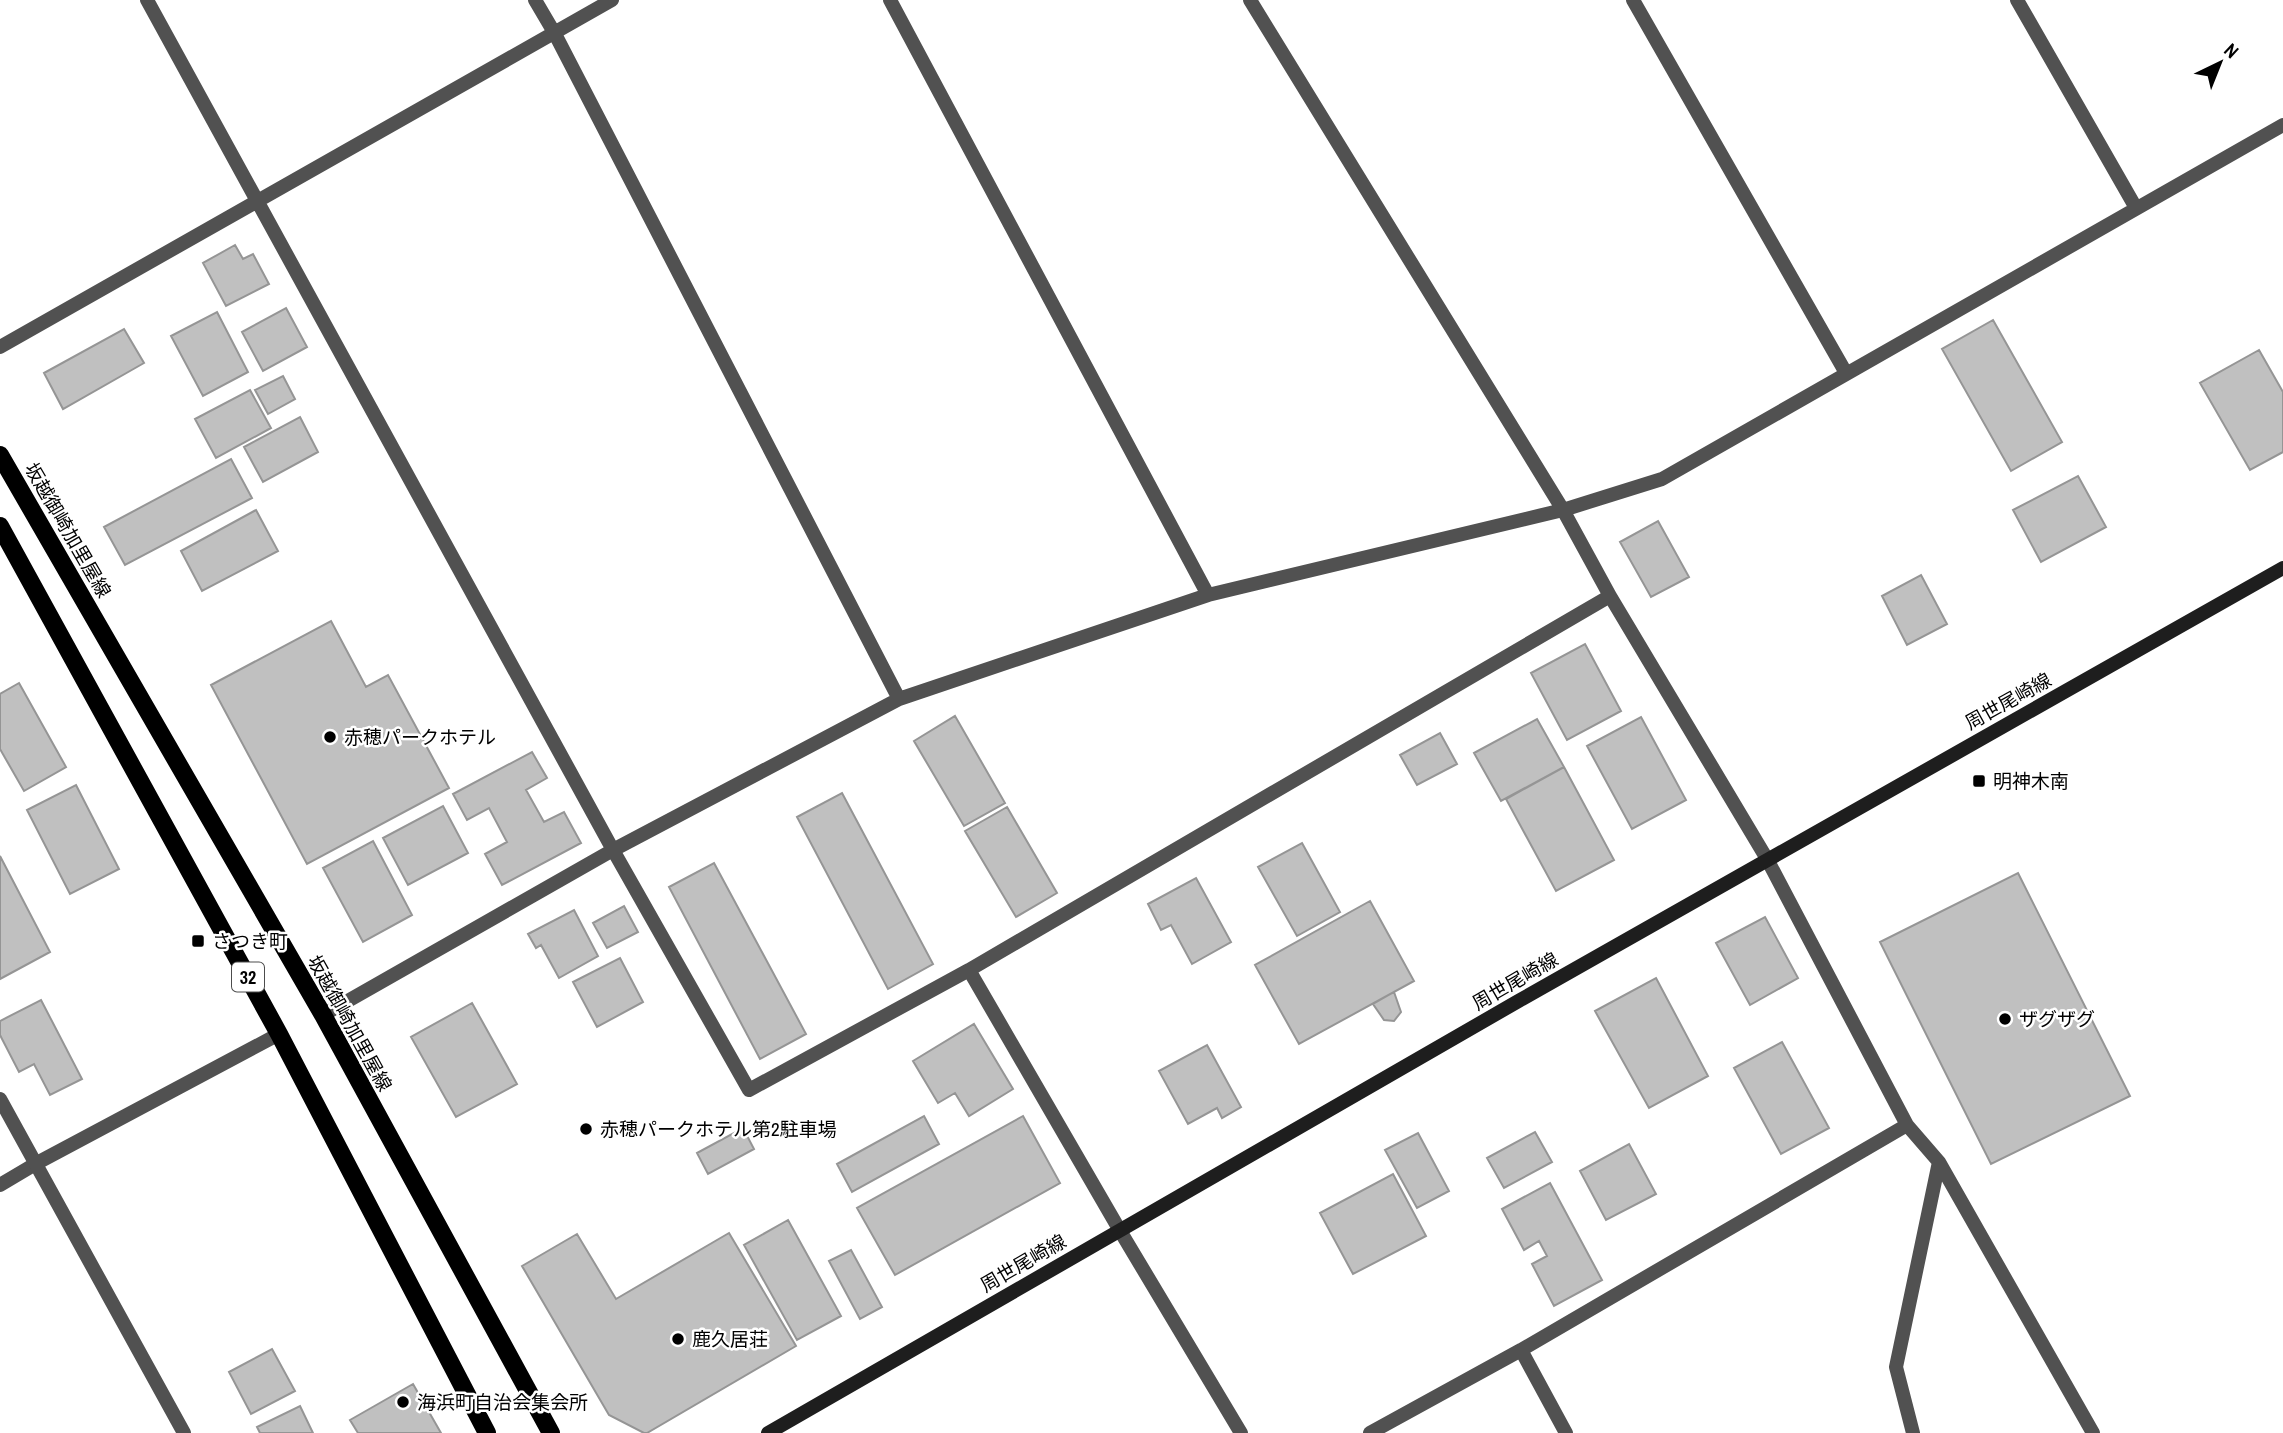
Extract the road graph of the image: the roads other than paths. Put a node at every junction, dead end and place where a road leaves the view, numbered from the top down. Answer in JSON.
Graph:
{"nodes":[{"id":1,"x":147,"y":0,"type":"edge"},
{"id":2,"x":535,"y":0,"type":"edge"},
{"id":3,"x":612,"y":0,"type":"edge"},
{"id":4,"x":890,"y":0,"type":"edge"},
{"id":5,"x":1250,"y":0,"type":"edge"},
{"id":6,"x":1633,"y":0,"type":"edge"},
{"id":7,"x":2017,"y":0,"type":"edge"},
{"id":8,"x":555,"y":34,"type":"junction"},
{"id":9,"x":2283,"y":125,"type":"edge"},
{"id":10,"x":259,"y":200,"type":"junction"},
{"id":11,"x":2136,"y":208,"type":"junction"},
{"id":12,"x":0,"y":347,"type":"edge"},
{"id":13,"x":1846,"y":373,"type":"junction"},
{"id":14,"x":0,"y":455,"type":"edge"},
{"id":15,"x":1563,"y":510,"type":"junction"},
{"id":16,"x":0,"y":526,"type":"edge"},
{"id":17,"x":2283,"y":568,"type":"edge"},
{"id":18,"x":1209,"y":595,"type":"junction"},
{"id":19,"x":1610,"y":596,"type":"junction"},
{"id":20,"x":899,"y":699,"type":"junction"},
{"id":21,"x":613,"y":850,"type":"junction"},
{"id":22,"x":1767,"y":859,"type":"junction"},
{"id":23,"x":969,"y":970,"type":"junction"},
{"id":24,"x":323,"y":1015,"type":"junction"},
{"id":25,"x":279,"y":1034,"type":"junction"},
{"id":26,"x":0,"y":1099,"type":"edge"},
{"id":27,"x":1907,"y":1125,"type":"junction"},
{"id":28,"x":1939,"y":1161,"type":"junction"},
{"id":29,"x":37,"y":1163,"type":"junction"},
{"id":30,"x":0,"y":1185,"type":"edge"},
{"id":31,"x":1119,"y":1229,"type":"junction"},
{"id":32,"x":1521,"y":1350,"type":"junction"},
{"id":33,"x":184,"y":1433,"type":"edge"},
{"id":34,"x":487,"y":1433,"type":"edge"},
{"id":35,"x":551,"y":1433,"type":"edge"},
{"id":36,"x":768,"y":1433,"type":"edge"},
{"id":37,"x":1241,"y":1433,"type":"edge"},
{"id":38,"x":1370,"y":1433,"type":"edge"},
{"id":39,"x":1566,"y":1433,"type":"edge"},
{"id":40,"x":1913,"y":1433,"type":"edge"},
{"id":41,"x":2092,"y":1433,"type":"edge"}],
"edges":[{"from":1,"to":10,"type":"street"},
{"from":2,"to":8,"type":"street"},
{"from":3,"to":8,"type":"street"},
{"from":4,"to":18,"type":"street"},
{"from":5,"to":15,"type":"street"},
{"from":6,"to":13,"type":"street"},
{"from":7,"to":11,"type":"street"},
{"from":8,"to":10,"type":"street"},
{"from":8,"to":20,"type":"street"},
{"from":9,"to":11,"type":"street"},
{"from":10,"to":12,"type":"street"},
{"from":10,"to":21,"type":"street"},
{"from":11,"to":13,"type":"street"},
{"from":13,"to":15,"type":"street"},
{"from":14,"to":24,"type":"main road","name":"坂越御崎加里屋線","number":"32"},
{"from":15,"to":18,"type":"street"},
{"from":15,"to":19,"type":"street"},
{"from":16,"to":25,"type":"main road","number":"32"},
{"from":17,"to":22,"type":"main road","name":"周世尾崎線"},
{"from":18,"to":20,"type":"street"},
{"from":19,"to":22,"type":"street"},
{"from":19,"to":23,"type":"street"},
{"from":20,"to":21,"type":"street"},
{"from":21,"to":23,"type":"street"},
{"from":21,"to":24,"type":"street"},
{"from":22,"to":27,"type":"street"},
{"from":22,"to":31,"type":"main road","name":"周世尾崎線"},
{"from":23,"to":31,"type":"street"},
{"from":24,"to":35,"type":"main road","name":"坂越御崎加里屋線","number":"32"},
{"from":25,"to":29,"type":"street"},
{"from":25,"to":34,"type":"main road","number":"32"},
{"from":26,"to":29,"type":"street"},
{"from":27,"to":28,"type":"street"},
{"from":27,"to":32,"type":"street"},
{"from":28,"to":40,"type":"street"},
{"from":28,"to":41,"type":"street"},
{"from":29,"to":30,"type":"street"},
{"from":29,"to":33,"type":"street"},
{"from":31,"to":36,"type":"main road","name":"周世尾崎線"},
{"from":31,"to":37,"type":"street"},
{"from":32,"to":38,"type":"street"},
{"from":32,"to":39,"type":"street"}]}
